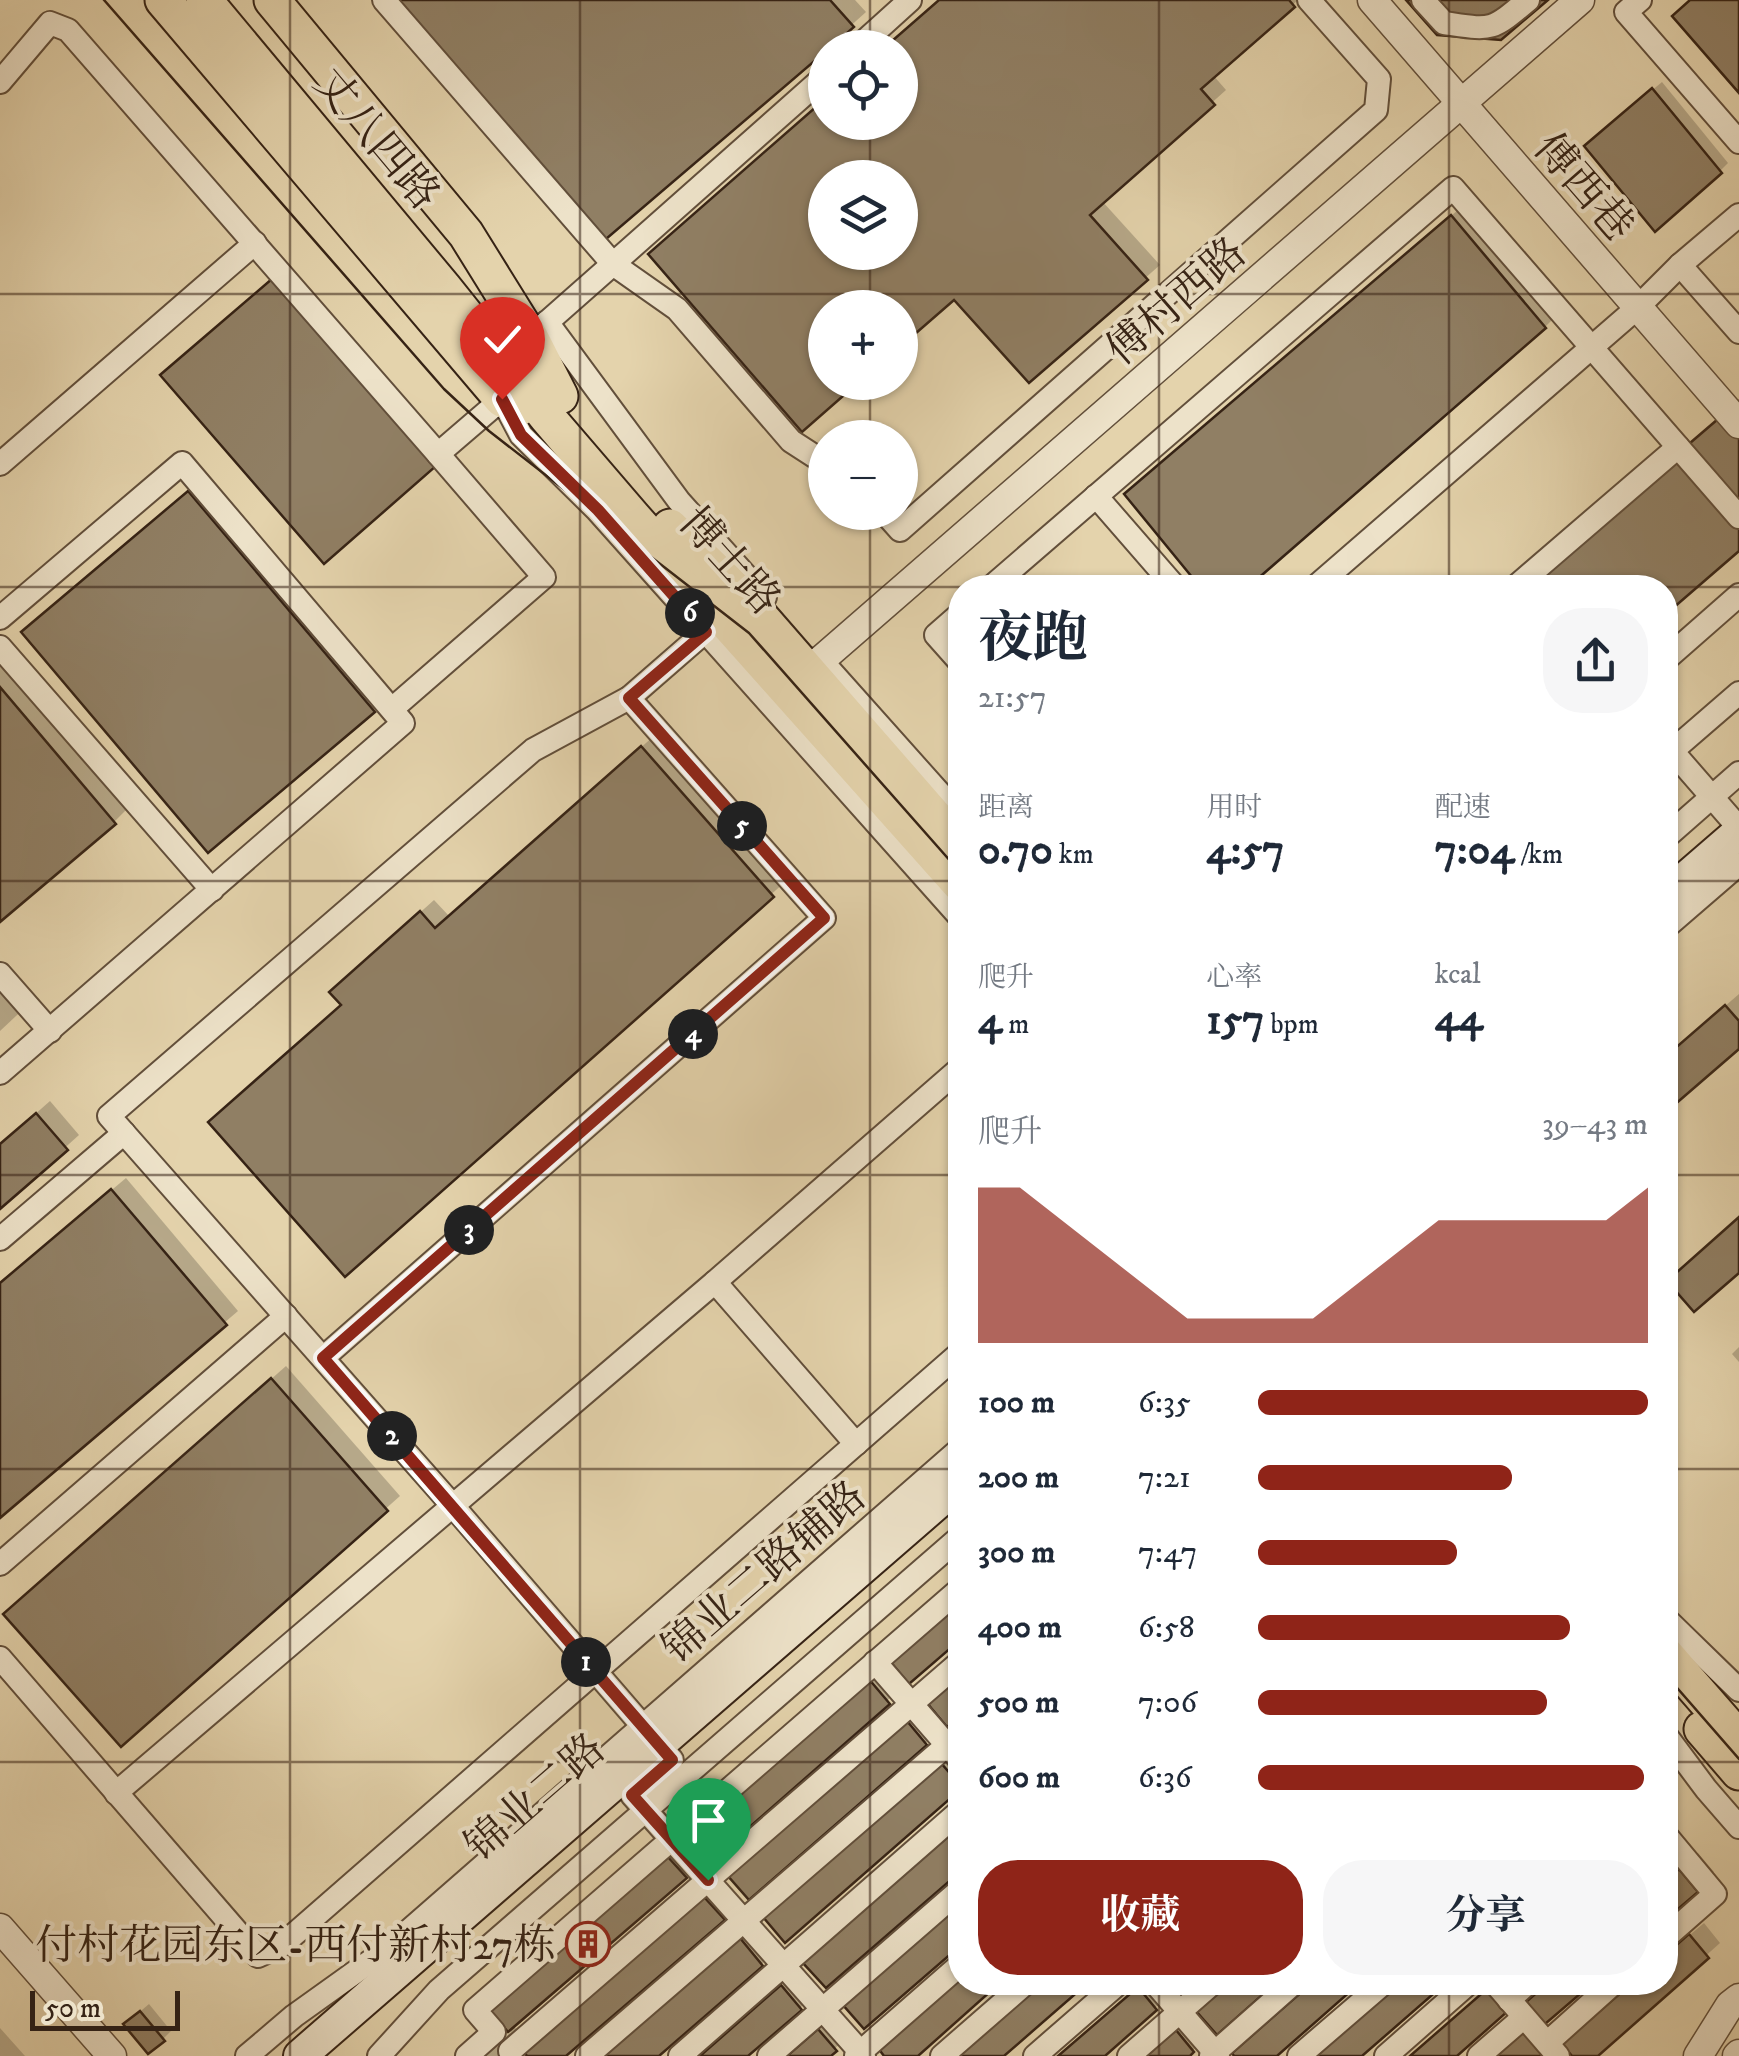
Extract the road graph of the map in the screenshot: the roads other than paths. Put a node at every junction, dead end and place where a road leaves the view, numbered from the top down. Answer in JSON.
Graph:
{"nodes":[{"id":1,"x":163,"y":0,"type":"edge"},
{"id":2,"x":204,"y":0,"type":"edge"},
{"id":3,"x":230,"y":0,"type":"edge"},
{"id":4,"x":272,"y":0,"type":"edge"},
{"id":5,"x":384,"y":0,"type":"edge"},
{"id":6,"x":910,"y":0,"type":"edge"},
{"id":7,"x":1309,"y":0,"type":"edge"},
{"id":8,"x":1372,"y":0,"type":"edge"},
{"id":9,"x":1423,"y":0,"type":"edge"},
{"id":10,"x":1528,"y":0,"type":"edge"},
{"id":11,"x":1580,"y":0,"type":"edge"},
{"id":12,"x":1640,"y":0,"type":"edge"},
{"id":13,"x":877,"y":30,"type":"edge"},
{"id":14,"x":0,"y":82,"type":"edge"},
{"id":15,"x":808,"y":91,"type":"edge"},
{"id":16,"x":1461,"y":104,"type":"junction"},
{"id":17,"x":1739,"y":142,"type":"edge"},
{"id":18,"x":1739,"y":214,"type":"edge"},
{"id":19,"x":255,"y":244,"type":"junction"},
{"id":20,"x":613,"y":264,"type":"junction"},
{"id":21,"x":1680,"y":265,"type":"junction"},
{"id":22,"x":452,"y":282,"type":"junction"},
{"id":23,"x":1637,"y":308,"type":"junction"},
{"id":24,"x":538,"y":329,"type":"junction"},
{"id":25,"x":1739,"y":332,"type":"edge"},
{"id":26,"x":1591,"y":347,"type":"junction"},
{"id":27,"x":502,"y":399,"type":"junction"},
{"id":28,"x":553,"y":406,"type":"junction"},
{"id":29,"x":1739,"y":424,"type":"edge"},
{"id":30,"x":1678,"y":447,"type":"junction"},
{"id":31,"x":808,"y":452,"type":"edge"},
{"id":32,"x":438,"y":454,"type":"junction"},
{"id":33,"x":0,"y":464,"type":"edge"},
{"id":34,"x":1096,"y":496,"type":"junction"},
{"id":35,"x":918,"y":514,"type":"edge"},
{"id":36,"x":1739,"y":518,"type":"edge"},
{"id":37,"x":1005,"y":575,"type":"edge"},
{"id":38,"x":1165,"y":575,"type":"edge"},
{"id":39,"x":1329,"y":575,"type":"edge"},
{"id":40,"x":1529,"y":575,"type":"edge"},
{"id":41,"x":1739,"y":595,"type":"edge"},
{"id":42,"x":0,"y":618,"type":"edge"},
{"id":43,"x":714,"y":624,"type":"junction"},
{"id":44,"x":948,"y":624,"type":"edge"},
{"id":45,"x":0,"y":646,"type":"edge"},
{"id":46,"x":948,"y":648,"type":"edge"},
{"id":47,"x":1678,"y":649,"type":"edge"},
{"id":48,"x":821,"y":660,"type":"junction"},
{"id":49,"x":1739,"y":693,"type":"edge"},
{"id":50,"x":629,"y":698,"type":"junction"},
{"id":51,"x":392,"y":709,"type":"junction"},
{"id":52,"x":1678,"y":745,"type":"edge"},
{"id":53,"x":1678,"y":764,"type":"edge"},
{"id":54,"x":1739,"y":773,"type":"edge"},
{"id":55,"x":948,"y":803,"type":"edge"},
{"id":56,"x":1731,"y":815,"type":"edge"},
{"id":57,"x":948,"y":832,"type":"edge"},
{"id":58,"x":1678,"y":833,"type":"edge"},
{"id":59,"x":1678,"y":859,"type":"edge"},
{"id":60,"x":1739,"y":864,"type":"edge"},
{"id":61,"x":948,"y":871,"type":"edge"},
{"id":62,"x":1678,"y":880,"type":"edge"},
{"id":63,"x":212,"y":890,"type":"junction"},
{"id":64,"x":948,"y":903,"type":"edge"},
{"id":65,"x":1678,"y":917,"type":"edge"},
{"id":66,"x":0,"y":974,"type":"edge"},
{"id":67,"x":50,"y":1032,"type":"junction"},
{"id":68,"x":0,"y":1073,"type":"edge"},
{"id":69,"x":948,"y":1079,"type":"edge"},
{"id":70,"x":124,"y":1133,"type":"junction"},
{"id":71,"x":0,"y":1239,"type":"edge"},
{"id":72,"x":715,"y":1282,"type":"junction"},
{"id":73,"x":286,"y":1316,"type":"junction"},
{"id":74,"x":323,"y":1358,"type":"junction"},
{"id":75,"x":948,"y":1363,"type":"edge"},
{"id":76,"x":856,"y":1444,"type":"junction"},
{"id":77,"x":948,"y":1461,"type":"edge"},
{"id":78,"x":948,"y":1493,"type":"edge"},
{"id":79,"x":453,"y":1506,"type":"junction"},
{"id":80,"x":948,"y":1520,"type":"edge"},
{"id":81,"x":948,"y":1547,"type":"edge"},
{"id":82,"x":0,"y":1564,"type":"edge"},
{"id":83,"x":948,"y":1599,"type":"edge"},
{"id":84,"x":1678,"y":1631,"type":"edge"},
{"id":85,"x":0,"y":1658,"type":"edge"},
{"id":86,"x":875,"y":1662,"type":"junction"},
{"id":87,"x":1678,"y":1669,"type":"edge"},
{"id":88,"x":948,"y":1672,"type":"edge"},
{"id":89,"x":596,"y":1673,"type":"junction"},
{"id":90,"x":1739,"y":1690,"type":"edge"},
{"id":91,"x":1678,"y":1702,"type":"edge"},
{"id":92,"x":911,"y":1704,"type":"junction"},
{"id":93,"x":948,"y":1739,"type":"edge"},
{"id":94,"x":1739,"y":1740,"type":"edge"},
{"id":95,"x":658,"y":1744,"type":"junction"},
{"id":96,"x":1678,"y":1751,"type":"edge"},
{"id":97,"x":948,"y":1753,"type":"edge"},
{"id":98,"x":1739,"y":1772,"type":"edge"},
{"id":99,"x":116,"y":1793,"type":"junction"},
{"id":100,"x":640,"y":1802,"type":"junction"},
{"id":101,"x":948,"y":1822,"type":"edge"},
{"id":102,"x":1739,"y":1827,"type":"edge"},
{"id":103,"x":672,"y":1839,"type":"junction"},
{"id":104,"x":1678,"y":1858,"type":"edge"},
{"id":105,"x":708,"y":1880,"type":"junction"},
{"id":106,"x":948,"y":1900,"type":"edge"},
{"id":107,"x":745,"y":1920,"type":"junction"},
{"id":108,"x":1678,"y":1927,"type":"edge"},
{"id":109,"x":0,"y":1928,"type":"edge"},
{"id":110,"x":0,"y":1955,"type":"edge"},
{"id":111,"x":784,"y":1966,"type":"junction"},
{"id":112,"x":948,"y":1976,"type":"edge"},
{"id":113,"x":1011,"y":1995,"type":"edge"},
{"id":114,"x":1105,"y":1995,"type":"edge"},
{"id":115,"x":1165,"y":1995,"type":"edge"},
{"id":116,"x":1199,"y":1995,"type":"edge"},
{"id":117,"x":1281,"y":1995,"type":"edge"},
{"id":118,"x":1370,"y":1995,"type":"edge"},
{"id":119,"x":1455,"y":1995,"type":"edge"},
{"id":120,"x":1603,"y":1995,"type":"edge"},
{"id":121,"x":1739,"y":1998,"type":"edge"},
{"id":122,"x":1509,"y":2000,"type":"edge"},
{"id":123,"x":823,"y":2009,"type":"junction"},
{"id":124,"x":1179,"y":2012,"type":"junction"},
{"id":125,"x":1739,"y":2030,"type":"edge"},
{"id":126,"x":494,"y":2032,"type":"junction"},
{"id":127,"x":1552,"y":2050,"type":"edge"},
{"id":128,"x":512,"y":2053,"type":"edge"},
{"id":129,"x":860,"y":2055,"type":"edge"},
{"id":130,"x":1214,"y":2055,"type":"edge"},
{"id":131,"x":88,"y":2056,"type":"edge"},
{"id":132,"x":112,"y":2056,"type":"edge"},
{"id":133,"x":247,"y":2056,"type":"edge"},
{"id":134,"x":300,"y":2056,"type":"edge"},
{"id":135,"x":332,"y":2056,"type":"edge"},
{"id":136,"x":379,"y":2056,"type":"edge"},
{"id":137,"x":467,"y":2056,"type":"edge"},
{"id":138,"x":587,"y":2056,"type":"edge"},
{"id":139,"x":680,"y":2056,"type":"edge"},
{"id":140,"x":769,"y":2056,"type":"edge"},
{"id":141,"x":942,"y":2056,"type":"edge"},
{"id":142,"x":1035,"y":2056,"type":"edge"},
{"id":143,"x":1129,"y":2056,"type":"edge"},
{"id":144,"x":1299,"y":2056,"type":"edge"},
{"id":145,"x":1386,"y":2056,"type":"edge"},
{"id":146,"x":1478,"y":2056,"type":"edge"},
{"id":147,"x":1698,"y":2056,"type":"edge"},
{"id":148,"x":1710,"y":2056,"type":"edge"}],
"edges":[{"from":1,"to":27,"type":"main road"},
{"from":2,"to":22,"type":"main road","name":"丈八四路"},
{"from":3,"to":22,"type":"main road","name":"丈八四路"},
{"from":4,"to":24,"type":"main road"},
{"from":5,"to":20,"type":"street"},
{"from":6,"to":13,"type":"street"},
{"from":7,"to":35,"type":"street"},
{"from":8,"to":16,"type":"street","name":"傅西巷"},
{"from":9,"to":10,"type":"street"},
{"from":11,"to":16,"type":"street","name":"傅村西路"},
{"from":12,"to":17,"type":"street"},
{"from":14,"to":19,"type":"street"},
{"from":15,"to":20,"type":"street"},
{"from":16,"to":23,"type":"street","name":"傅西巷"},
{"from":16,"to":48,"type":"street","name":"傅村西路"},
{"from":18,"to":21,"type":"street"},
{"from":19,"to":32,"type":"street"},
{"from":19,"to":33,"type":"street"},
{"from":20,"to":24,"type":"street"},
{"from":20,"to":31,"type":"street"},
{"from":21,"to":23,"type":"street"},
{"from":21,"to":25,"type":"street"},
{"from":22,"to":28,"type":"main road","name":"博士路"},
{"from":23,"to":26,"type":"street"},
{"from":23,"to":29,"type":"street","name":"傅西巷"},
{"from":24,"to":28,"type":"main road"},
{"from":24,"to":48,"type":"street"},
{"from":26,"to":30,"type":"street"},
{"from":26,"to":34,"type":"street"},
{"from":26,"to":39,"type":"street"},
{"from":27,"to":28,"type":"main road"},
{"from":27,"to":32,"type":"street"},
{"from":27,"to":43,"type":"street"},
{"from":28,"to":43,"type":"main road","name":"博士路"},
{"from":28,"to":57,"type":"main road","name":"博士路"},
{"from":30,"to":36,"type":"street"},
{"from":30,"to":40,"type":"street"},
{"from":32,"to":51,"type":"street"},
{"from":34,"to":37,"type":"street"},
{"from":34,"to":38,"type":"street"},
{"from":41,"to":47,"type":"street"},
{"from":42,"to":51,"type":"street"},
{"from":43,"to":50,"type":"street"},
{"from":43,"to":61,"type":"main road","name":"博士路"},
{"from":43,"to":64,"type":"street"},
{"from":44,"to":46,"type":"street"},
{"from":45,"to":63,"type":"street"},
{"from":48,"to":55,"type":"street"},
{"from":49,"to":52,"type":"street"},
{"from":50,"to":70,"type":"street"},
{"from":50,"to":74,"type":"street"},
{"from":51,"to":63,"type":"street"},
{"from":53,"to":56,"type":"street"},
{"from":54,"to":56,"type":"street"},
{"from":56,"to":58,"type":"street"},
{"from":56,"to":59,"type":"main road"},
{"from":56,"to":62,"type":"main road"},
{"from":60,"to":65,"type":"street"},
{"from":63,"to":67,"type":"street"},
{"from":66,"to":67,"type":"street"},
{"from":67,"to":68,"type":"street"},
{"from":69,"to":72,"type":"street"},
{"from":70,"to":71,"type":"street"},
{"from":70,"to":73,"type":"street"},
{"from":72,"to":76,"type":"street"},
{"from":72,"to":79,"type":"street"},
{"from":73,"to":74,"type":"street"},
{"from":73,"to":82,"type":"street"},
{"from":74,"to":79,"type":"street"},
{"from":75,"to":76,"type":"street"},
{"from":76,"to":89,"type":"street"},
{"from":77,"to":95,"type":"street","name":"锦业二路辅路"},
{"from":78,"to":95,"type":"main road","name":"锦业二路"},
{"from":79,"to":89,"type":"street"},
{"from":79,"to":99,"type":"street"},
{"from":80,"to":95,"type":"main road","name":"锦业二路"},
{"from":81,"to":100,"type":"street"},
{"from":83,"to":86,"type":"street"},
{"from":84,"to":90,"type":"street"},
{"from":85,"to":99,"type":"street"},
{"from":86,"to":92,"type":"street"},
{"from":86,"to":103,"type":"street"},
{"from":87,"to":94,"type":"main road"},
{"from":88,"to":92,"type":"street"},
{"from":89,"to":95,"type":"street"},
{"from":89,"to":99,"type":"street"},
{"from":91,"to":98,"type":"main road"},
{"from":92,"to":93,"type":"street"},
{"from":92,"to":105,"type":"street"},
{"from":95,"to":100,"type":"main road","name":"锦业二路"},
{"from":95,"to":133,"type":"street","name":"锦业二路辅路"},
{"from":95,"to":134,"type":"main road","name":"锦业二路"},
{"from":96,"to":102,"type":"street"},
{"from":97,"to":107,"type":"street"},
{"from":100,"to":103,"type":"street"},
{"from":100,"to":135,"type":"main road","name":"锦业二路"},
{"from":100,"to":136,"type":"street"},
{"from":101,"to":111,"type":"street"},
{"from":103,"to":105,"type":"street"},
{"from":103,"to":126,"type":"street"},
{"from":104,"to":108,"type":"street"},
{"from":105,"to":107,"type":"street"},
{"from":105,"to":128,"type":"street"},
{"from":106,"to":123,"type":"street"},
{"from":107,"to":111,"type":"street"},
{"from":107,"to":138,"type":"street"},
{"from":109,"to":132,"type":"street"},
{"from":110,"to":131,"type":"street"},
{"from":111,"to":123,"type":"street"},
{"from":111,"to":139,"type":"street"},
{"from":112,"to":129,"type":"street"},
{"from":113,"to":141,"type":"street"},
{"from":114,"to":142,"type":"street"},
{"from":115,"to":124,"type":"street"},
{"from":116,"to":124,"type":"street"},
{"from":117,"to":130,"type":"street"},
{"from":118,"to":144,"type":"street"},
{"from":119,"to":145,"type":"street"},
{"from":120,"to":127,"type":"street"},
{"from":121,"to":147,"type":"street"},
{"from":122,"to":127,"type":"street"},
{"from":122,"to":146,"type":"street"},
{"from":123,"to":129,"type":"street"},
{"from":123,"to":140,"type":"street"},
{"from":124,"to":130,"type":"street"},
{"from":124,"to":143,"type":"street"},
{"from":125,"to":148,"type":"street"},
{"from":126,"to":128,"type":"street"},
{"from":126,"to":137,"type":"street"}]}
